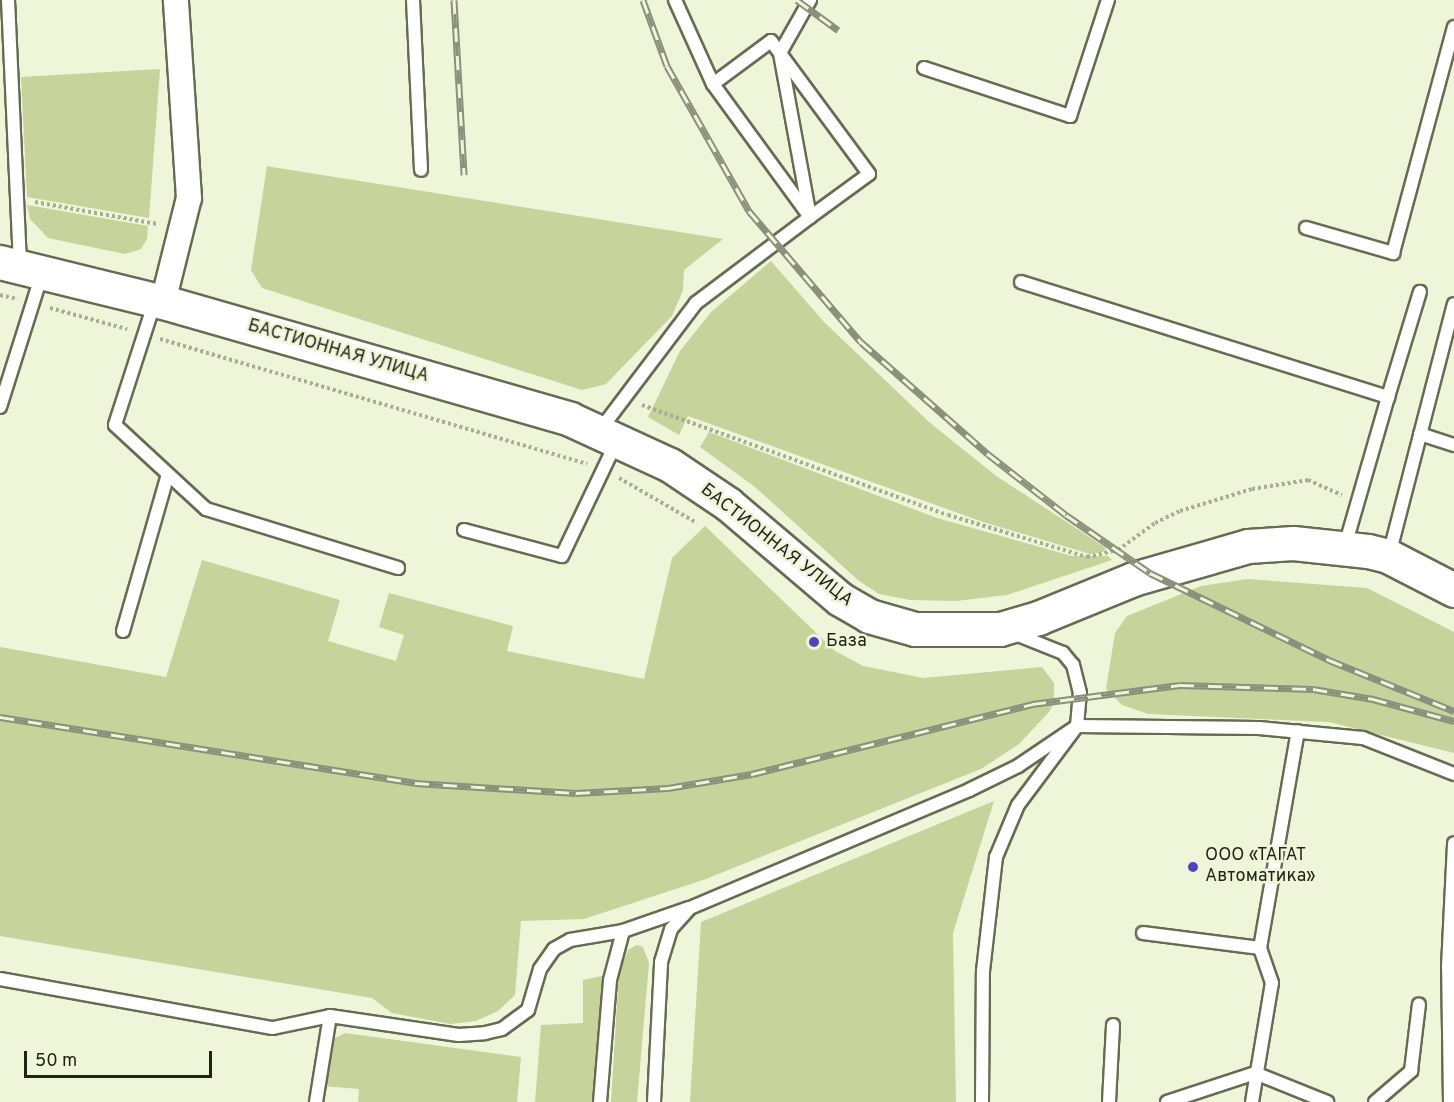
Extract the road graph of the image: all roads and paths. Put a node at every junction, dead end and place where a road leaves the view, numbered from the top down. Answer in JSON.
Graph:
{"nodes":[{"id":1,"x":8,"y":0,"type":"edge"},
{"id":2,"x":176,"y":0,"type":"edge"},
{"id":3,"x":413,"y":0,"type":"edge"},
{"id":4,"x":675,"y":0,"type":"edge"},
{"id":5,"x":810,"y":0,"type":"edge"},
{"id":6,"x":1108,"y":0,"type":"edge"},
{"id":7,"x":1454,"y":27,"type":"edge"},
{"id":8,"x":780,"y":53,"type":"junction"},
{"id":9,"x":924,"y":68,"type":"dead end"},
{"id":10,"x":713,"y":84,"type":"junction"},
{"id":11,"x":421,"y":170,"type":"dead end"},
{"id":12,"x":17,"y":199,"type":"junction"},
{"id":13,"x":810,"y":217,"type":"junction"},
{"id":14,"x":182,"y":228,"type":"junction"},
{"id":15,"x":1306,"y":228,"type":"dead end"},
{"id":16,"x":24,"y":277,"type":"edge"},
{"id":17,"x":1021,"y":282,"type":"dead end"},
{"id":18,"x":1420,"y":292,"type":"dead end"},
{"id":19,"x":0,"y":295,"type":"edge"},
{"id":20,"x":159,"y":301,"type":"junction"},
{"id":21,"x":1454,"y":304,"type":"edge"},
{"id":22,"x":145,"y":335,"type":"junction"},
{"id":23,"x":1388,"y":397,"type":"junction"},
{"id":24,"x":624,"y":398,"type":"junction"},
{"id":25,"x":0,"y":407,"type":"edge"},
{"id":26,"x":1420,"y":434,"type":"junction"},
{"id":27,"x":609,"y":435,"type":"junction"},
{"id":28,"x":1454,"y":445,"type":"edge"},
{"id":29,"x":604,"y":469,"type":"junction"},
{"id":30,"x":168,"y":474,"type":"junction"},
{"id":31,"x":1357,"y":502,"type":"junction"},
{"id":32,"x":697,"y":523,"type":"dead end"},
{"id":33,"x":464,"y":530,"type":"dead end"},
{"id":34,"x":1344,"y":547,"type":"junction"},
{"id":35,"x":1388,"y":556,"type":"junction"},
{"id":36,"x":398,"y":568,"type":"dead end"},
{"id":37,"x":1454,"y":590,"type":"edge"},
{"id":38,"x":1000,"y":629,"type":"junction"},
{"id":39,"x":123,"y":630,"type":"dead end"},
{"id":40,"x":1077,"y":726,"type":"junction"},
{"id":41,"x":1298,"y":730,"type":"junction"},
{"id":42,"x":1454,"y":774,"type":"edge"},
{"id":43,"x":1454,"y":843,"type":"edge"},
{"id":44,"x":690,"y":908,"type":"junction"},
{"id":45,"x":1452,"y":925,"type":"edge"},
{"id":46,"x":623,"y":931,"type":"junction"},
{"id":47,"x":1143,"y":933,"type":"dead end"},
{"id":48,"x":1260,"y":948,"type":"junction"},
{"id":49,"x":0,"y":979,"type":"edge"},
{"id":50,"x":1419,"y":1004,"type":"dead end"},
{"id":51,"x":330,"y":1016,"type":"junction"},
{"id":52,"x":1113,"y":1025,"type":"dead end"},
{"id":53,"x":1255,"y":1073,"type":"junction"},
{"id":54,"x":316,"y":1102,"type":"edge"},
{"id":55,"x":600,"y":1102,"type":"edge"},
{"id":56,"x":654,"y":1102,"type":"edge"},
{"id":57,"x":982,"y":1102,"type":"edge"},
{"id":58,"x":1109,"y":1102,"type":"edge"},
{"id":59,"x":1167,"y":1102,"type":"edge"},
{"id":60,"x":1252,"y":1102,"type":"edge"},
{"id":61,"x":1328,"y":1102,"type":"edge"},
{"id":62,"x":1375,"y":1102,"type":"edge"},
{"id":63,"x":1450,"y":1102,"type":"edge"}],
"edges":[{"from":1,"to":12,"type":"lane"},
{"from":2,"to":14,"type":"street"},
{"from":3,"to":11,"type":"lane"},
{"from":4,"to":10,"type":"lane"},
{"from":5,"to":8,"type":"lane"},
{"from":6,"to":9,"type":"lane"},
{"from":7,"to":15,"type":"lane"},
{"from":8,"to":10,"type":"lane"},
{"from":8,"to":13,"type":"lane"},
{"from":8,"to":13,"type":"lane"},
{"from":10,"to":13,"type":"lane"},
{"from":12,"to":14,"type":"path"},
{"from":12,"to":16,"type":"lane"},
{"from":13,"to":24,"type":"lane"},
{"from":14,"to":20,"type":"street"},
{"from":16,"to":19,"type":"path"},
{"from":16,"to":20,"type":"main road","name":"БАСТИОННАЯ УЛИЦА"},
{"from":16,"to":22,"type":"path"},
{"from":16,"to":25,"type":"lane"},
{"from":17,"to":23,"type":"lane"},
{"from":18,"to":23,"type":"lane"},
{"from":20,"to":22,"type":"lane"},
{"from":20,"to":27,"type":"main road","name":"БАСТИОННАЯ УЛИЦА"},
{"from":21,"to":26,"type":"lane"},
{"from":22,"to":29,"type":"path"},
{"from":22,"to":30,"type":"lane"},
{"from":23,"to":31,"type":"lane"},
{"from":24,"to":27,"type":"lane"},
{"from":24,"to":31,"type":"path"},
{"from":26,"to":28,"type":"lane"},
{"from":26,"to":35,"type":"lane"},
{"from":27,"to":29,"type":"lane"},
{"from":27,"to":38,"type":"main road","name":"БАСТИОННАЯ УЛИЦА"},
{"from":29,"to":32,"type":"path"},
{"from":29,"to":33,"type":"lane"},
{"from":30,"to":36,"type":"lane"},
{"from":30,"to":39,"type":"lane"},
{"from":31,"to":34,"type":"lane"},
{"from":34,"to":35,"type":"main road","name":"БАСТИОННАЯ УЛИЦА"},
{"from":34,"to":38,"type":"main road","name":"БАСТИОННАЯ УЛИЦА"},
{"from":35,"to":37,"type":"main road","name":"БАСТИОННАЯ УЛИЦА"},
{"from":38,"to":40,"type":"lane"},
{"from":40,"to":41,"type":"lane"},
{"from":40,"to":44,"type":"lane"},
{"from":40,"to":57,"type":"lane"},
{"from":41,"to":42,"type":"lane"},
{"from":41,"to":48,"type":"lane"},
{"from":43,"to":45,"type":"lane"},
{"from":44,"to":46,"type":"lane"},
{"from":44,"to":56,"type":"lane"},
{"from":45,"to":63,"type":"lane"},
{"from":46,"to":51,"type":"lane"},
{"from":46,"to":55,"type":"lane"},
{"from":47,"to":48,"type":"lane"},
{"from":48,"to":53,"type":"lane"},
{"from":49,"to":51,"type":"lane"},
{"from":50,"to":62,"type":"lane"},
{"from":51,"to":54,"type":"lane"},
{"from":52,"to":58,"type":"lane"},
{"from":53,"to":59,"type":"lane"},
{"from":53,"to":60,"type":"lane"},
{"from":53,"to":61,"type":"lane"}]}
